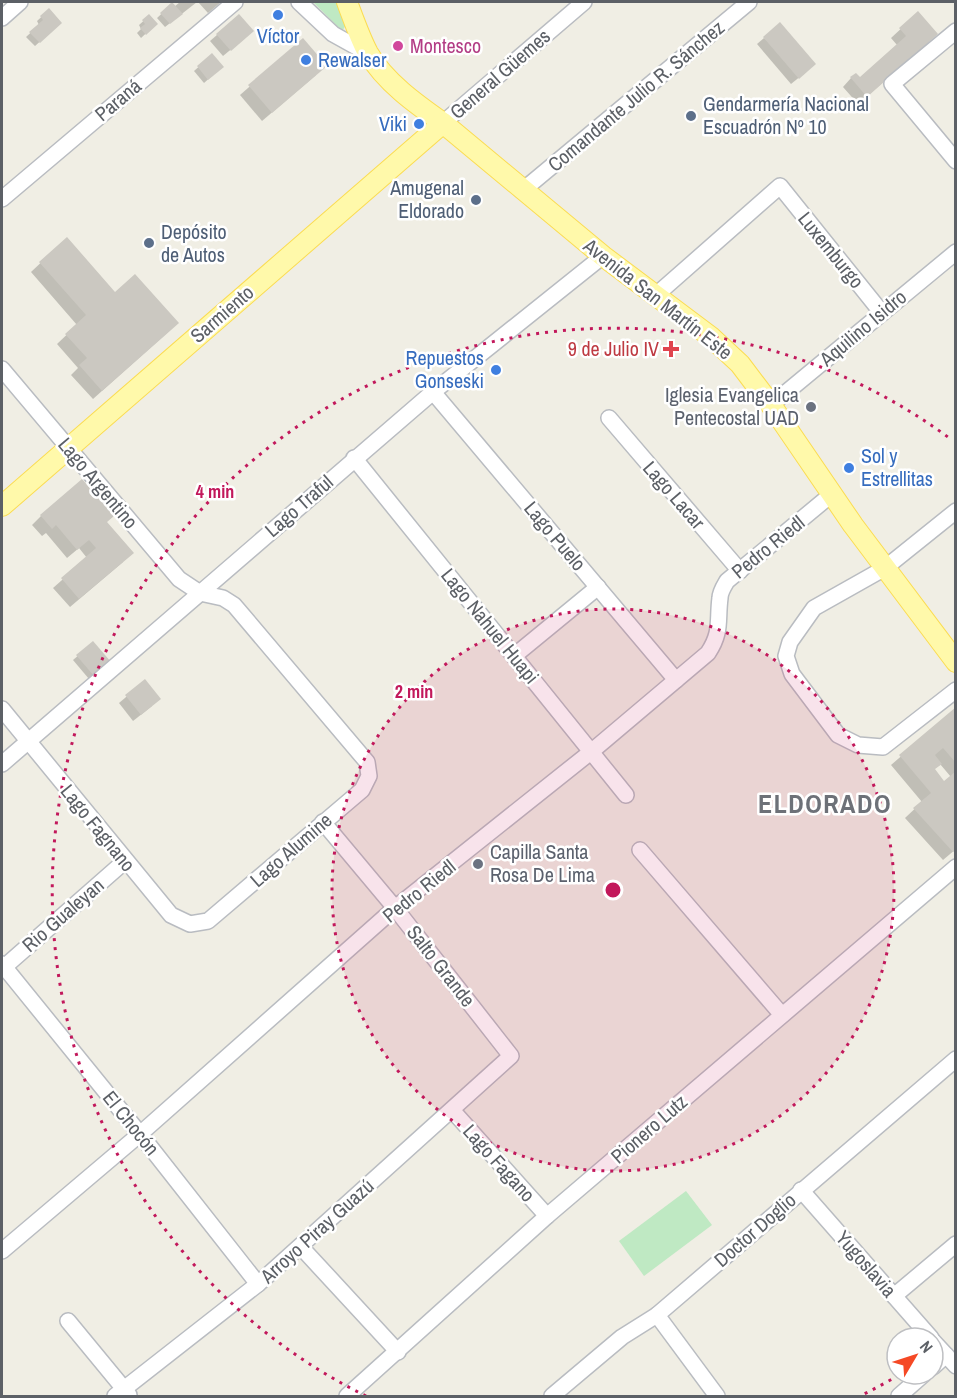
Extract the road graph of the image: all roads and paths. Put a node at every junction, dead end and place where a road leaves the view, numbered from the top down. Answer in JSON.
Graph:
{"nodes":[{"id":1,"x":20,"y":2,"type":"edge"},
{"id":2,"x":235,"y":2,"type":"edge"},
{"id":3,"x":299,"y":2,"type":"edge"},
{"id":4,"x":347,"y":2,"type":"edge"},
{"id":5,"x":584,"y":2,"type":"edge"},
{"id":6,"x":749,"y":2,"type":"edge"},
{"id":7,"x":2,"y":18,"type":"edge"},
{"id":8,"x":956,"y":31,"type":"edge"},
{"id":9,"x":369,"y":54,"type":"junction"},
{"id":10,"x":443,"y":123,"type":"junction"},
{"id":11,"x":956,"y":161,"type":"edge"},
{"id":12,"x":522,"y":191,"type":"junction"},
{"id":13,"x":2,"y":199,"type":"edge"},
{"id":14,"x":956,"y":252,"type":"edge"},
{"id":15,"x":603,"y":256,"type":"junction"},
{"id":16,"x":655,"y":296,"type":"junction"},
{"id":17,"x":882,"y":313,"type":"junction"},
{"id":18,"x":2,"y":369,"type":"edge"},
{"id":19,"x":433,"y":392,"type":"junction"},
{"id":20,"x":771,"y":405,"type":"junction"},
{"id":21,"x":609,"y":418,"type":"dead end"},
{"id":22,"x":68,"y":448,"type":"junction"},
{"id":23,"x":354,"y":458,"type":"junction"},
{"id":24,"x":832,"y":494,"type":"junction"},
{"id":25,"x":2,"y":506,"type":"edge"},
{"id":26,"x":956,"y":511,"type":"edge"},
{"id":27,"x":885,"y":568,"type":"junction"},
{"id":28,"x":740,"y":571,"type":"junction"},
{"id":29,"x":598,"y":587,"type":"junction"},
{"id":30,"x":200,"y":592,"type":"junction"},
{"id":31,"x":514,"y":656,"type":"junction"},
{"id":32,"x":956,"y":662,"type":"edge"},
{"id":33,"x":676,"y":680,"type":"junction"},
{"id":34,"x":956,"y":690,"type":"edge"},
{"id":35,"x":2,"y":709,"type":"edge"},
{"id":36,"x":27,"y":741,"type":"junction"},
{"id":37,"x":592,"y":752,"type":"junction"},
{"id":38,"x":2,"y":764,"type":"edge"},
{"id":39,"x":626,"y":795,"type":"dead end"},
{"id":40,"x":324,"y":822,"type":"junction"},
{"id":41,"x":640,"y":850,"type":"dead end"},
{"id":42,"x":125,"y":861,"type":"junction"},
{"id":43,"x":956,"y":867,"type":"edge"},
{"id":44,"x":396,"y":908,"type":"junction"},
{"id":45,"x":208,"y":921,"type":"joint"},
{"id":46,"x":2,"y":967,"type":"edge"},
{"id":47,"x":782,"y":1016,"type":"junction"},
{"id":48,"x":511,"y":1056,"type":"joint"},
{"id":49,"x":956,"y":1059,"type":"edge"},
{"id":50,"x":452,"y":1110,"type":"junction"},
{"id":51,"x":140,"y":1134,"type":"junction"},
{"id":52,"x":801,"y":1190,"type":"junction"},
{"id":53,"x":547,"y":1216,"type":"junction"},
{"id":54,"x":956,"y":1244,"type":"edge"},
{"id":55,"x":301,"y":1247,"type":"junction"},
{"id":56,"x":2,"y":1251,"type":"edge"},
{"id":57,"x":258,"y":1284,"type":"junction"},
{"id":58,"x":894,"y":1296,"type":"junction"},
{"id":59,"x":657,"y":1315,"type":"junction"},
{"id":60,"x":68,"y":1322,"type":"dead end"},
{"id":61,"x":921,"y":1326,"type":"edge"},
{"id":62,"x":398,"y":1352,"type":"junction"},
{"id":63,"x":910,"y":1386,"type":"edge"},
{"id":64,"x":123,"y":1394,"type":"edge"},
{"id":65,"x":347,"y":1396,"type":"edge"},
{"id":66,"x":552,"y":1396,"type":"edge"},
{"id":67,"x":717,"y":1396,"type":"edge"},
{"id":68,"x":899,"y":1396,"type":"edge"}],
"edges":[{"from":1,"to":7,"type":"street"},
{"from":2,"to":13,"type":"street","name":"Paraná"},
{"from":3,"to":9,"type":"street"},
{"from":4,"to":9,"type":"main road","name":"Avenida San Martín Este"},
{"from":5,"to":10,"type":"street","name":"General Güemes"},
{"from":6,"to":12,"type":"street","name":"Comandante Julio R. Sánchez"},
{"from":8,"to":11,"type":"street"},
{"from":9,"to":10,"type":"main road","name":"Avenida San Martín Este"},
{"from":10,"to":12,"type":"main road","name":"Avenida San Martín Este"},
{"from":10,"to":22,"type":"main road","name":"Sarmiento"},
{"from":12,"to":15,"type":"main road","name":"Avenida San Martín Este"},
{"from":14,"to":17,"type":"street","name":"Aquilino Isidro"},
{"from":15,"to":16,"type":"main road","name":"Avenida San Martín Este"},
{"from":15,"to":19,"type":"street","name":"Lago Traful"},
{"from":16,"to":17,"type":"street","name":"Luxemburgo"},
{"from":16,"to":20,"type":"main road","name":"Avenida San Martín Este"},
{"from":17,"to":20,"type":"street","name":"Aquilino Isidro"},
{"from":18,"to":22,"type":"street","name":"Lago Argentino"},
{"from":19,"to":23,"type":"street","name":"Lago Traful"},
{"from":19,"to":29,"type":"street","name":"Lago Puelo"},
{"from":20,"to":24,"type":"main road","name":"Avenida San Martín Este"},
{"from":21,"to":28,"type":"street","name":"Lago Lacar"},
{"from":22,"to":25,"type":"main road","name":"Sarmiento"},
{"from":22,"to":30,"type":"street","name":"Lago Argentino"},
{"from":23,"to":30,"type":"street","name":"Lago Traful"},
{"from":23,"to":31,"type":"street","name":"Lago Nahuel Huapi"},
{"from":24,"to":27,"type":"main road","name":"Avenida San Martín Este"},
{"from":24,"to":28,"type":"street","name":"Pedro Riedl"},
{"from":26,"to":27,"type":"street"},
{"from":27,"to":32,"type":"main road","name":"Avenida San Martín Este"},
{"from":27,"to":34,"type":"street"},
{"from":28,"to":33,"type":"street","name":"Pedro Riedl"},
{"from":29,"to":31,"type":"street"},
{"from":29,"to":33,"type":"street","name":"Lago Puelo"},
{"from":30,"to":36,"type":"street","name":"Lago Traful"},
{"from":30,"to":40,"type":"street","name":"Lago Alumine"},
{"from":31,"to":37,"type":"street","name":"Lago Nahuel Huapi"},
{"from":33,"to":37,"type":"street","name":"Pedro Riedl"},
{"from":35,"to":36,"type":"street","name":"Lago Fagnano"},
{"from":36,"to":38,"type":"street","name":"Lago Traful"},
{"from":36,"to":42,"type":"street","name":"Lago Fagnano"},
{"from":37,"to":39,"type":"street","name":"Lago Nahuel Huapi"},
{"from":37,"to":44,"type":"street","name":"Pedro Riedl"},
{"from":40,"to":44,"type":"street","name":"Salto Grande"},
{"from":40,"to":45,"type":"street","name":"Lago Alumine"},
{"from":41,"to":47,"type":"street"},
{"from":42,"to":45,"type":"street","name":"Lago Fagnano"},
{"from":42,"to":46,"type":"street","name":"Rio Gualeyan"},
{"from":43,"to":47,"type":"street","name":"Pionero Lutz"},
{"from":44,"to":48,"type":"street","name":"Salto Grande"},
{"from":44,"to":51,"type":"street","name":"Pedro Riedl"},
{"from":46,"to":51,"type":"street","name":"El Chocón"},
{"from":47,"to":53,"type":"street","name":"Pionero Lutz"},
{"from":48,"to":50,"type":"street","name":"Arroyo Piray Guazú"},
{"from":49,"to":52,"type":"street","name":"Doctor Doglio"},
{"from":50,"to":53,"type":"street","name":"Lago Fagano"},
{"from":50,"to":55,"type":"street","name":"Arroyo Piray Guazú"},
{"from":51,"to":56,"type":"street","name":"Pedro Riedl"},
{"from":51,"to":57,"type":"street","name":"El Chocón"},
{"from":52,"to":58,"type":"street","name":"Yugoslavia"},
{"from":52,"to":59,"type":"street","name":"Doctor Doglio"},
{"from":53,"to":62,"type":"street","name":"Pionero Lutz"},
{"from":54,"to":58,"type":"street"},
{"from":55,"to":57,"type":"street","name":"Arroyo Piray Guazú"},
{"from":55,"to":62,"type":"street"},
{"from":57,"to":64,"type":"street","name":"Arroyo Piray Guazú"},
{"from":58,"to":61,"type":"street","name":"Yugoslavia"},
{"from":59,"to":66,"type":"street","name":"Doctor Doglio"},
{"from":59,"to":67,"type":"street"},
{"from":60,"to":64,"type":"street"},
{"from":62,"to":65,"type":"street","name":"Pionero Lutz"},
{"from":63,"to":68,"type":"street"}]}
